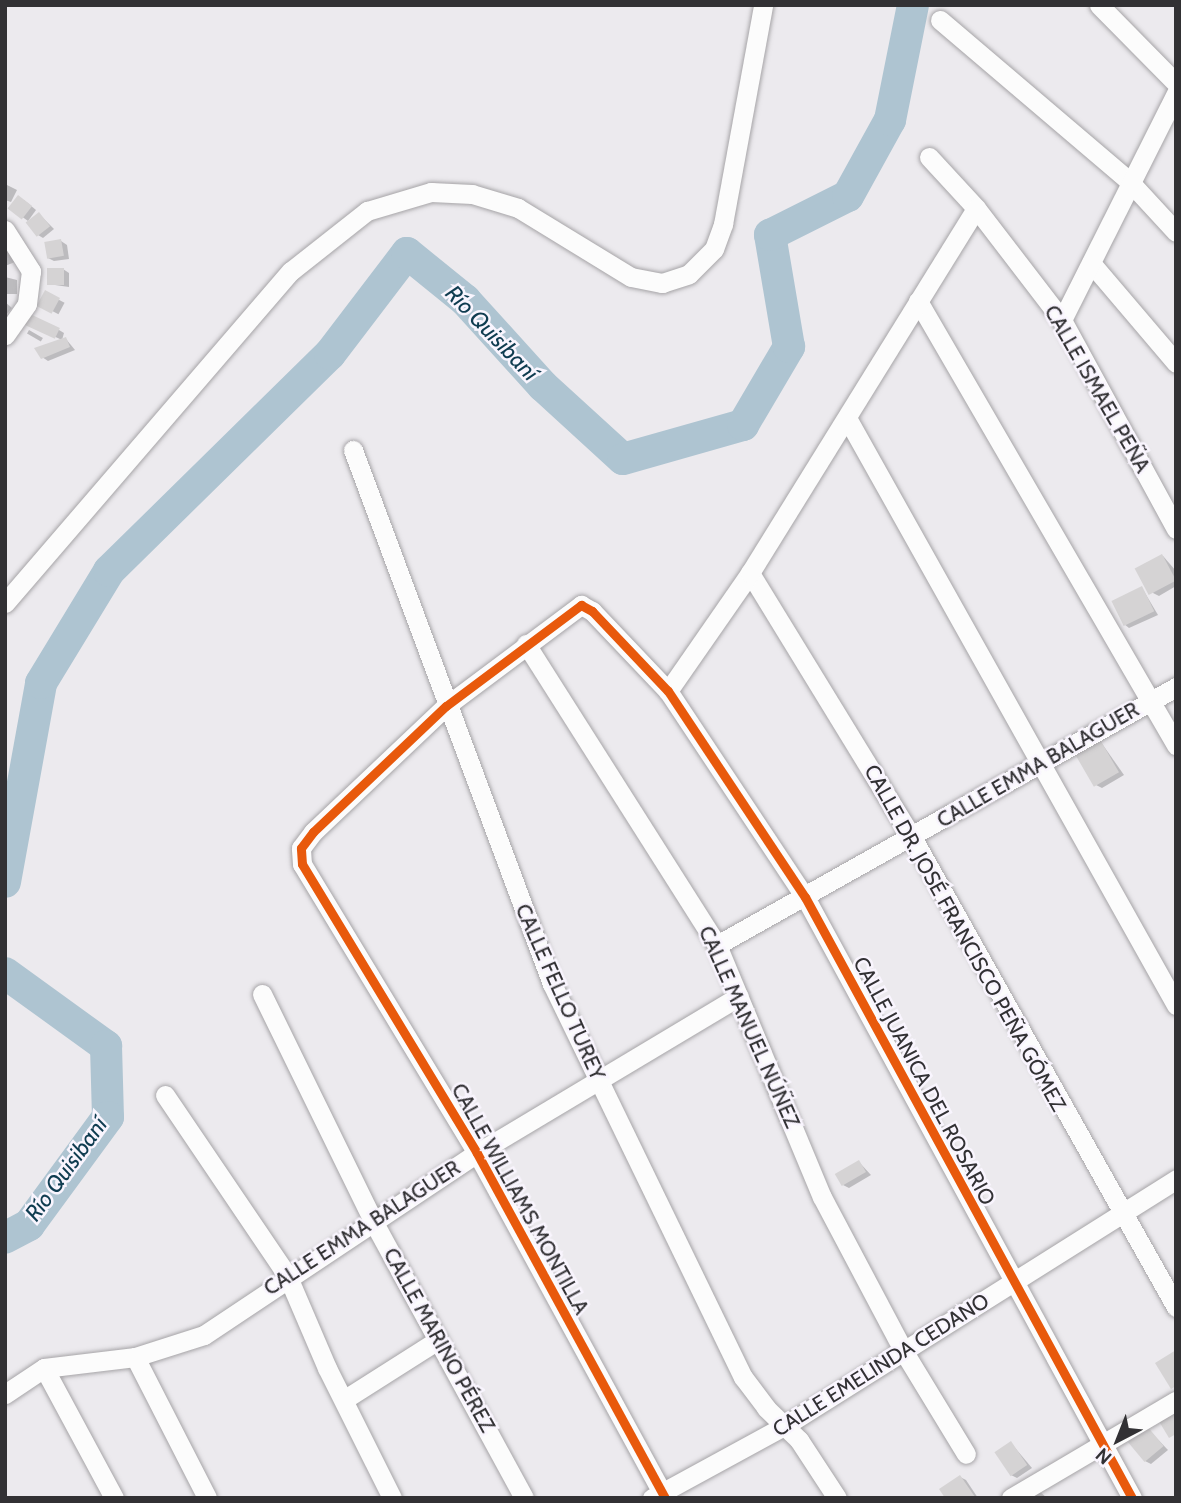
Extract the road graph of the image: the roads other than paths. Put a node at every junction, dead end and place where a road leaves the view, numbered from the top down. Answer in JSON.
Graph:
{"nodes":[{"id":1,"x":763,"y":5,"type":"edge"},
{"id":2,"x":1098,"y":5,"type":"edge"},
{"id":3,"x":940,"y":20,"type":"dead end"},
{"id":4,"x":1176,"y":83,"type":"edge"},
{"id":5,"x":1176,"y":93,"type":"edge"},
{"id":6,"x":929,"y":157,"type":"dead end"},
{"id":7,"x":1129,"y":181,"type":"junction"},
{"id":8,"x":976,"y":208,"type":"junction"},
{"id":9,"x":5,"y":230,"type":"edge"},
{"id":10,"x":1176,"y":232,"type":"edge"},
{"id":11,"x":1091,"y":263,"type":"junction"},
{"id":12,"x":918,"y":301,"type":"junction"},
{"id":13,"x":1062,"y":320,"type":"junction"},
{"id":14,"x":5,"y":335,"type":"edge"},
{"id":15,"x":1176,"y":363,"type":"edge"},
{"id":16,"x":847,"y":418,"type":"junction"},
{"id":17,"x":352,"y":450,"type":"dead end"},
{"id":18,"x":1176,"y":529,"type":"edge"},
{"id":19,"x":750,"y":573,"type":"junction"},
{"id":20,"x":5,"y":603,"type":"edge"},
{"id":21,"x":526,"y":644,"type":"junction"},
{"id":22,"x":1176,"y":687,"type":"edge"},
{"id":23,"x":668,"y":691,"type":"junction"},
{"id":24,"x":1152,"y":700,"type":"junction"},
{"id":25,"x":446,"y":706,"type":"junction"},
{"id":26,"x":1176,"y":745,"type":"edge"},
{"id":27,"x":1039,"y":760,"type":"junction"},
{"id":28,"x":912,"y":837,"type":"junction"},
{"id":29,"x":805,"y":897,"type":"junction"},
{"id":30,"x":718,"y":945,"type":"junction"},
{"id":31,"x":262,"y":993,"type":"dead end"},
{"id":32,"x":740,"y":996,"type":"junction"},
{"id":33,"x":1176,"y":1005,"type":"edge"},
{"id":34,"x":600,"y":1082,"type":"junction"},
{"id":35,"x":165,"y":1095,"type":"dead end"},
{"id":36,"x":477,"y":1153,"type":"junction"},
{"id":37,"x":1176,"y":1180,"type":"edge"},
{"id":38,"x":1121,"y":1214,"type":"junction"},
{"id":39,"x":373,"y":1221,"type":"junction"},
{"id":40,"x":288,"y":1277,"type":"junction"},
{"id":41,"x":1013,"y":1282,"type":"junction"},
{"id":42,"x":1176,"y":1307,"type":"edge"},
{"id":43,"x":439,"y":1340,"type":"junction"},
{"id":44,"x":904,"y":1352,"type":"junction"},
{"id":45,"x":135,"y":1357,"type":"junction"},
{"id":46,"x":44,"y":1368,"type":"junction"},
{"id":47,"x":5,"y":1394,"type":"edge"},
{"id":48,"x":345,"y":1399,"type":"junction"},
{"id":49,"x":1176,"y":1401,"type":"edge"},
{"id":50,"x":786,"y":1425,"type":"junction"},
{"id":51,"x":1101,"y":1445,"type":"junction"},
{"id":52,"x":966,"y":1454,"type":"dead end"},
{"id":53,"x":659,"y":1496,"type":"edge"},
{"id":54,"x":114,"y":1498,"type":"edge"},
{"id":55,"x":207,"y":1498,"type":"edge"},
{"id":56,"x":392,"y":1498,"type":"edge"},
{"id":57,"x":524,"y":1498,"type":"edge"},
{"id":58,"x":837,"y":1498,"type":"edge"},
{"id":59,"x":1011,"y":1498,"type":"edge"},
{"id":60,"x":1132,"y":1498,"type":"edge"}],
"edges":[{"from":1,"to":20,"type":"street"},
{"from":2,"to":4,"type":"street"},
{"from":3,"to":7,"type":"street"},
{"from":5,"to":7,"type":"street"},
{"from":6,"to":8,"type":"street","name":"CALLE ISMAEL PEÑA"},
{"from":7,"to":10,"type":"street"},
{"from":7,"to":11,"type":"street"},
{"from":8,"to":12,"type":"street"},
{"from":8,"to":13,"type":"street","name":"CALLE ISMAEL PEÑA"},
{"from":9,"to":14,"type":"street"},
{"from":11,"to":13,"type":"street"},
{"from":11,"to":15,"type":"street"},
{"from":12,"to":16,"type":"street"},
{"from":12,"to":24,"type":"street"},
{"from":13,"to":18,"type":"street","name":"CALLE ISMAEL PEÑA"},
{"from":16,"to":19,"type":"street"},
{"from":16,"to":27,"type":"street"},
{"from":17,"to":25,"type":"street","name":"CALLE FELLO TUREY"},
{"from":19,"to":23,"type":"street"},
{"from":19,"to":28,"type":"street","name":"CALLE DR. JOSÉ FRANCISCO PEÑA GÓMEZ"},
{"from":21,"to":23,"type":"street","name":"CALLE JUANICA DEL ROSARIO"},
{"from":21,"to":25,"type":"street"},
{"from":21,"to":30,"type":"street","name":"CALLE MANUEL NÚÑEZ"},
{"from":22,"to":24,"type":"street","name":"CALLE EMMA BALAGUER"},
{"from":23,"to":29,"type":"street","name":"CALLE JUANICA DEL ROSARIO"},
{"from":24,"to":26,"type":"street"},
{"from":24,"to":27,"type":"street","name":"CALLE EMMA BALAGUER"},
{"from":25,"to":34,"type":"street","name":"CALLE FELLO TUREY"},
{"from":25,"to":36,"type":"street","name":"CALLE WILLIAMS MONTILLA"},
{"from":27,"to":28,"type":"street","name":"CALLE EMMA BALAGUER"},
{"from":27,"to":33,"type":"street"},
{"from":28,"to":29,"type":"street","name":"CALLE EMMA BALAGUER"},
{"from":28,"to":38,"type":"street","name":"CALLE DR. JOSÉ FRANCISCO PEÑA GÓMEZ"},
{"from":29,"to":30,"type":"street","name":"CALLE EMMA BALAGUER"},
{"from":29,"to":41,"type":"street","name":"CALLE JUANICA DEL ROSARIO"},
{"from":30,"to":32,"type":"street","name":"CALLE MANUEL NÚÑEZ"},
{"from":31,"to":39,"type":"street","name":"CALLE MARINO PÉREZ"},
{"from":32,"to":34,"type":"street","name":"CALLE EMMA BALAGUER"},
{"from":32,"to":44,"type":"street","name":"CALLE MANUEL NÚÑEZ"},
{"from":34,"to":36,"type":"street","name":"CALLE EMMA BALAGUER"},
{"from":34,"to":50,"type":"street","name":"CALLE FELLO TUREY"},
{"from":35,"to":40,"type":"street"},
{"from":36,"to":39,"type":"street","name":"CALLE EMMA BALAGUER"},
{"from":36,"to":53,"type":"street","name":"CALLE WILLIAMS MONTILLA"},
{"from":37,"to":38,"type":"street","name":"CALLE EMELINDA CEDANO"},
{"from":38,"to":41,"type":"street","name":"CALLE EMELINDA CEDANO"},
{"from":38,"to":42,"type":"street","name":"CALLE DR. JOSÉ FRANCISCO PEÑA GÓMEZ"},
{"from":39,"to":40,"type":"street","name":"CALLE EMMA BALAGUER"},
{"from":39,"to":43,"type":"street","name":"CALLE MARINO PÉREZ"},
{"from":40,"to":45,"type":"street","name":"CALLE EMMA BALAGUER"},
{"from":40,"to":48,"type":"street"},
{"from":41,"to":44,"type":"street","name":"CALLE EMELINDA CEDANO"},
{"from":41,"to":51,"type":"street","name":"CALLE JUANICA DEL ROSARIO"},
{"from":43,"to":48,"type":"street"},
{"from":43,"to":57,"type":"street","name":"CALLE MARINO PÉREZ"},
{"from":44,"to":50,"type":"street","name":"CALLE EMELINDA CEDANO"},
{"from":44,"to":52,"type":"street","name":"CALLE MANUEL NÚÑEZ"},
{"from":45,"to":46,"type":"street","name":"CALLE EMMA BALAGUER"},
{"from":45,"to":55,"type":"street"},
{"from":46,"to":47,"type":"street","name":"CALLE EMMA BALAGUER"},
{"from":46,"to":54,"type":"street"},
{"from":48,"to":56,"type":"street"},
{"from":49,"to":51,"type":"street"},
{"from":50,"to":53,"type":"street","name":"CALLE EMELINDA CEDANO"},
{"from":50,"to":58,"type":"street","name":"CALLE FELLO TUREY"},
{"from":51,"to":59,"type":"street"},
{"from":51,"to":60,"type":"street","name":"CALLE JUANICA DEL ROSARIO"}]}
